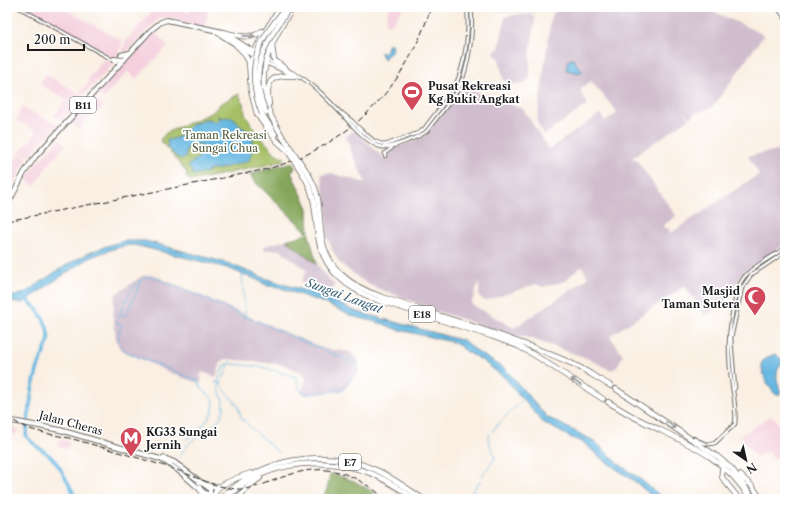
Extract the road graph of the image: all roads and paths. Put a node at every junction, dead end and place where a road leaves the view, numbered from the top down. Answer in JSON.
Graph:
{"nodes":[{"id":1,"x":18,"y":7,"type":"edge"},
{"id":2,"x":281,"y":7,"type":"edge"},
{"id":3,"x":286,"y":7,"type":"edge"},
{"id":4,"x":290,"y":7,"type":"edge"},
{"id":5,"x":294,"y":7,"type":"edge"},
{"id":6,"x":467,"y":7,"type":"edge"},
{"id":7,"x":471,"y":7,"type":"edge"},
{"id":8,"x":777,"y":7,"type":"edge"},
{"id":9,"x":785,"y":18,"type":"edge"},
{"id":10,"x":268,"y":26,"type":"junction"},
{"id":11,"x":211,"y":30,"type":"junction"},
{"id":12,"x":223,"y":32,"type":"junction"},
{"id":13,"x":236,"y":45,"type":"junction"},
{"id":14,"x":257,"y":45,"type":"junction"},
{"id":15,"x":271,"y":46,"type":"junction"},
{"id":16,"x":130,"y":53,"type":"junction"},
{"id":17,"x":121,"y":54,"type":"dead end"},
{"id":18,"x":254,"y":54,"type":"junction"},
{"id":19,"x":115,"y":60,"type":"junction"},
{"id":20,"x":124,"y":60,"type":"junction"},
{"id":21,"x":266,"y":61,"type":"junction"},
{"id":22,"x":120,"y":64,"type":"junction"},
{"id":23,"x":250,"y":67,"type":"junction"},
{"id":24,"x":115,"y":69,"type":"junction"},
{"id":25,"x":287,"y":70,"type":"junction"},
{"id":26,"x":263,"y":71,"type":"junction"},
{"id":27,"x":294,"y":76,"type":"junction"},
{"id":28,"x":302,"y":79,"type":"junction"},
{"id":29,"x":264,"y":113,"type":"junction"},
{"id":30,"x":278,"y":128,"type":"junction"},
{"id":31,"x":282,"y":136,"type":"junction"},
{"id":32,"x":379,"y":146,"type":"junction"},
{"id":33,"x":393,"y":146,"type":"junction"},
{"id":34,"x":289,"y":151,"type":"junction"},
{"id":35,"x":385,"y":156,"type":"dead end"},
{"id":36,"x":303,"y":170,"type":"junction"},
{"id":37,"x":7,"y":206,"type":"edge"},
{"id":38,"x":785,"y":248,"type":"edge"},
{"id":39,"x":785,"y":252,"type":"edge"},
{"id":40,"x":611,"y":386,"type":"dead end"},
{"id":41,"x":616,"y":389,"type":"dead end"},
{"id":42,"x":733,"y":390,"type":"junction"},
{"id":43,"x":603,"y":399,"type":"dead end"},
{"id":44,"x":608,"y":402,"type":"dead end"},
{"id":45,"x":7,"y":418,"type":"edge"},
{"id":46,"x":32,"y":423,"type":"junction"},
{"id":47,"x":684,"y":434,"type":"junction"},
{"id":48,"x":723,"y":466,"type":"junction"},
{"id":49,"x":270,"y":469,"type":"junction"},
{"id":50,"x":732,"y":469,"type":"junction"},
{"id":51,"x":235,"y":479,"type":"junction"},
{"id":52,"x":199,"y":482,"type":"junction"},
{"id":53,"x":224,"y":484,"type":"junction"},
{"id":54,"x":199,"y":488,"type":"junction"},
{"id":55,"x":225,"y":497,"type":"edge"},
{"id":56,"x":215,"y":498,"type":"edge"},
{"id":57,"x":203,"y":499,"type":"edge"},
{"id":58,"x":236,"y":499,"type":"edge"},
{"id":59,"x":415,"y":499,"type":"edge"},
{"id":60,"x":423,"y":499,"type":"edge"},
{"id":61,"x":739,"y":499,"type":"edge"},
{"id":62,"x":750,"y":499,"type":"edge"},
{"id":63,"x":754,"y":499,"type":"edge"},
{"id":64,"x":761,"y":499,"type":"edge"}],
"edges":[{"from":1,"to":19,"type":"street"},
{"from":2,"to":10,"type":"highway"},
{"from":3,"to":29,"type":"highway","number":"E18","bridge":true},
{"from":4,"to":29,"type":"highway","number":"E18","bridge":true},
{"from":5,"to":15,"type":"highway"},
{"from":6,"to":32,"type":"street"},
{"from":7,"to":33,"type":"street"},
{"from":8,"to":9,"type":"street"},
{"from":12,"to":10,"type":"highway","one_way":true},
{"from":10,"to":14,"type":"highway"},
{"from":11,"to":12,"type":"main road","number":"B11"},
{"from":11,"to":13,"type":"main road","number":"B11"},
{"from":11,"to":16,"type":"main road","number":"B11"},
{"from":12,"to":18,"type":"main road","number":"B11"},
{"from":13,"to":18,"type":"main road","number":"B11"},
{"from":13,"to":23,"type":"highway"},
{"from":14,"to":15,"type":"highway"},
{"from":14,"to":18,"type":"highway"},
{"from":15,"to":21,"type":"highway"},
{"from":15,"to":25,"type":"highway"},
{"from":16,"to":17,"type":"main road"},
{"from":16,"to":20,"type":"main road","number":"B11"},
{"from":18,"to":21,"type":"main road"},
{"from":18,"to":23,"type":"highway"},
{"from":19,"to":20,"type":"main road"},
{"from":19,"to":22,"type":"street"},
{"from":19,"to":24,"type":"main road"},
{"from":20,"to":22,"type":"main road","number":"B11"},
{"from":21,"to":25,"type":"street"},
{"from":21,"to":26,"type":"highway"},
{"from":21,"to":27,"type":"street"},
{"from":22,"to":24,"type":"main road","number":"B11"},
{"from":23,"to":26,"type":"highway"},
{"from":23,"to":34,"type":"highway"},
{"from":24,"to":37,"type":"main road","number":"B11"},
{"from":25,"to":28,"type":"street"},
{"from":26,"to":30,"type":"highway"},
{"from":27,"to":28,"type":"street"},
{"from":27,"to":30,"type":"highway"},
{"from":28,"to":32,"type":"street","bridge":true},
{"from":29,"to":31,"type":"highway","number":"E18"},
{"from":29,"to":34,"type":"highway","number":"E18"},
{"from":30,"to":31,"type":"highway"},
{"from":31,"to":34,"type":"highway","number":"E18"},
{"from":32,"to":33,"type":"street"},
{"from":33,"to":35,"type":"street"},
{"from":34,"to":36,"type":"highway","number":"E18","bridge":true},
{"from":36,"to":40,"type":"highway","number":"E18"},
{"from":43,"to":36,"type":"highway","number":"E18","one_way":true},
{"from":38,"to":42,"type":"street"},
{"from":39,"to":42,"type":"street"},
{"from":41,"to":47,"type":"highway","one_way":true},
{"from":42,"to":47,"type":"street"},
{"from":44,"to":48,"type":"highway"},
{"from":45,"to":46,"type":"main road","name":"Jalan Cheras"},
{"from":46,"to":52,"type":"main road","name":"Jalan Cheras"},
{"from":46,"to":54,"type":"main road","name":"Jalan Cheras"},
{"from":47,"to":50,"type":"highway"},
{"from":48,"to":61,"type":"highway"},
{"from":48,"to":62,"type":"highway"},
{"from":49,"to":51,"type":"highway"},
{"from":49,"to":55,"type":"highway","number":"E7"},
{"from":49,"to":58,"type":"highway"},
{"from":49,"to":59,"type":"highway","number":"E7"},
{"from":49,"to":60,"type":"highway","number":"E7"},
{"from":50,"to":63,"type":"highway"},
{"from":50,"to":64,"type":"highway"},
{"from":51,"to":53,"type":"highway"},
{"from":51,"to":55,"type":"highway"},
{"from":52,"to":53,"type":"highway"},
{"from":52,"to":56,"type":"main road","name":"Jalan Cheras"},
{"from":53,"to":56,"type":"highway"},
{"from":54,"to":56,"type":"main road","name":"Jalan Cheras"},
{"from":54,"to":57,"type":"highway"},
{"from":55,"to":56,"type":"highway","number":"E7","bridge":true}]}
